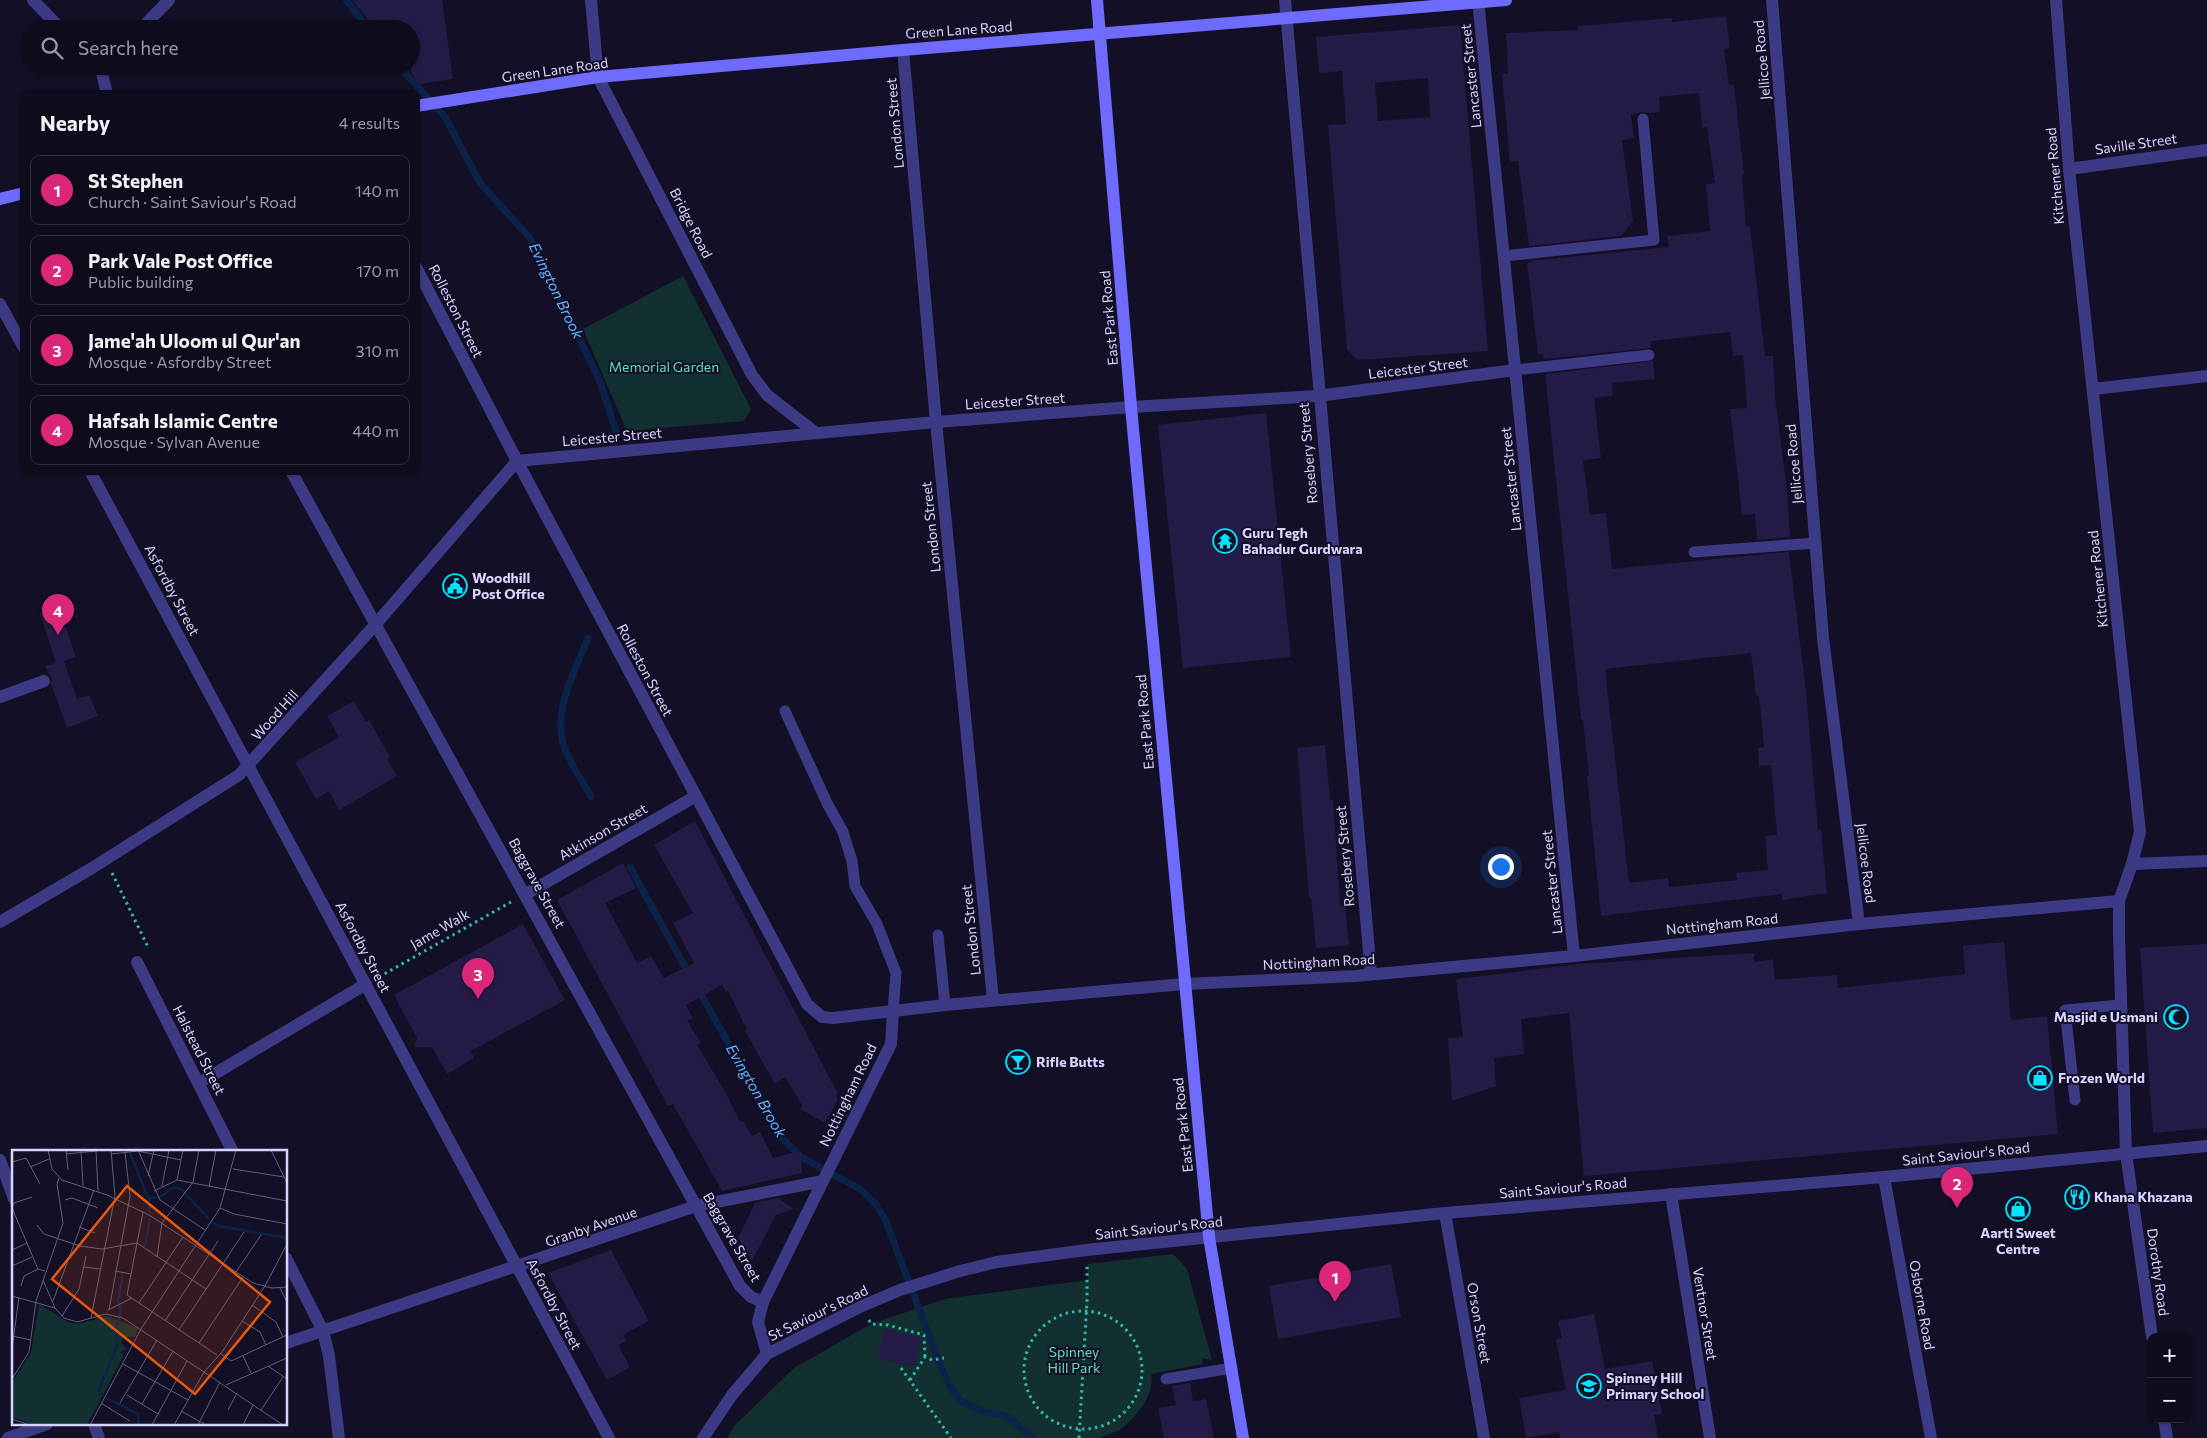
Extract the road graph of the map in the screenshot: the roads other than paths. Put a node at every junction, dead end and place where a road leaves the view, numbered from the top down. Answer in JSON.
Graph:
{"nodes":[{"id":1,"x":33,"y":0,"type":"edge"},
{"id":2,"x":169,"y":0,"type":"edge"},
{"id":3,"x":590,"y":0,"type":"edge"},
{"id":4,"x":1097,"y":0,"type":"edge"},
{"id":5,"x":1285,"y":0,"type":"edge"},
{"id":6,"x":1506,"y":0,"type":"edge"},
{"id":7,"x":1772,"y":0,"type":"edge"},
{"id":8,"x":2056,"y":0,"type":"edge"},
{"id":9,"x":1479,"y":2,"type":"edge"},
{"id":10,"x":1287,"y":18,"type":"junction"},
{"id":11,"x":53,"y":20,"type":"edge"},
{"id":12,"x":150,"y":20,"type":"edge"},
{"id":13,"x":1101,"y":33,"type":"junction"},
{"id":14,"x":903,"y":50,"type":"junction"},
{"id":15,"x":103,"y":75,"type":"edge"},
{"id":16,"x":598,"y":78,"type":"junction"},
{"id":17,"x":106,"y":90,"type":"edge"},
{"id":18,"x":420,"y":105,"type":"edge"},
{"id":19,"x":1643,"y":119,"type":"dead end"},
{"id":20,"x":2207,"y":150,"type":"edge"},
{"id":21,"x":2069,"y":169,"type":"junction"},
{"id":22,"x":20,"y":194,"type":"edge"},
{"id":23,"x":0,"y":199,"type":"edge"},
{"id":24,"x":1504,"y":256,"type":"junction"},
{"id":25,"x":420,"y":275,"type":"edge"},
{"id":26,"x":0,"y":304,"type":"edge"},
{"id":27,"x":20,"y":341,"type":"edge"},
{"id":28,"x":1649,"y":355,"type":"dead end"},
{"id":29,"x":1516,"y":370,"type":"junction"},
{"id":30,"x":2207,"y":376,"type":"edge"},
{"id":31,"x":2093,"y":388,"type":"junction"},
{"id":32,"x":1318,"y":396,"type":"junction"},
{"id":33,"x":1131,"y":407,"type":"junction"},
{"id":34,"x":936,"y":422,"type":"junction"},
{"id":35,"x":816,"y":433,"type":"junction"},
{"id":36,"x":517,"y":461,"type":"junction"},
{"id":37,"x":92,"y":475,"type":"edge"},
{"id":38,"x":293,"y":475,"type":"edge"},
{"id":39,"x":1816,"y":543,"type":"junction"},
{"id":40,"x":1694,"y":552,"type":"dead end"},
{"id":41,"x":375,"y":625,"type":"junction"},
{"id":42,"x":44,"y":681,"type":"dead end"},
{"id":43,"x":0,"y":697,"type":"edge"},
{"id":44,"x":785,"y":710,"type":"dead end"},
{"id":45,"x":250,"y":766,"type":"junction"},
{"id":46,"x":696,"y":796,"type":"junction"},
{"id":47,"x":2207,"y":861,"type":"edge"},
{"id":48,"x":2132,"y":864,"type":"junction"},
{"id":49,"x":526,"y":894,"type":"junction"},
{"id":50,"x":2119,"y":901,"type":"junction"},
{"id":51,"x":0,"y":922,"type":"edge"},
{"id":52,"x":1859,"y":924,"type":"junction"},
{"id":53,"x":938,"y":935,"type":"dead end"},
{"id":54,"x":1574,"y":956,"type":"junction"},
{"id":55,"x":137,"y":962,"type":"road end"},
{"id":56,"x":1371,"y":974,"type":"junction"},
{"id":57,"x":366,"y":984,"type":"junction"},
{"id":58,"x":1184,"y":984,"type":"junction"},
{"id":59,"x":993,"y":1000,"type":"junction"},
{"id":60,"x":945,"y":1005,"type":"junction"},
{"id":61,"x":2121,"y":1006,"type":"junction"},
{"id":62,"x":894,"y":1012,"type":"junction"},
{"id":63,"x":199,"y":1082,"type":"junction"},
{"id":64,"x":2075,"y":1100,"type":"dead end"},
{"id":65,"x":2207,"y":1146,"type":"edge"},
{"id":66,"x":232,"y":1150,"type":"edge"},
{"id":67,"x":2126,"y":1153,"type":"junction"},
{"id":68,"x":0,"y":1160,"type":"edge"},
{"id":69,"x":1884,"y":1177,"type":"junction"},
{"id":70,"x":823,"y":1180,"type":"junction"},
{"id":71,"x":12,"y":1193,"type":"edge"},
{"id":72,"x":1671,"y":1194,"type":"junction"},
{"id":73,"x":696,"y":1206,"type":"junction"},
{"id":74,"x":1445,"y":1213,"type":"junction"},
{"id":75,"x":1209,"y":1237,"type":"junction"},
{"id":76,"x":288,"y":1262,"type":"edge"},
{"id":77,"x":518,"y":1268,"type":"junction"},
{"id":78,"x":924,"y":1282,"type":"joint"},
{"id":79,"x":762,"y":1302,"type":"junction"},
{"id":80,"x":323,"y":1331,"type":"junction"},
{"id":81,"x":2151,"y":1333,"type":"edge"},
{"id":82,"x":288,"y":1342,"type":"edge"},
{"id":83,"x":768,"y":1354,"type":"junction"},
{"id":84,"x":1232,"y":1368,"type":"junction"},
{"id":85,"x":1166,"y":1379,"type":"dead end"},
{"id":86,"x":2165,"y":1423,"type":"edge"},
{"id":87,"x":41,"y":1426,"type":"edge"},
{"id":88,"x":8,"y":1438,"type":"edge"},
{"id":89,"x":339,"y":1438,"type":"edge"},
{"id":90,"x":609,"y":1438,"type":"edge"},
{"id":91,"x":703,"y":1438,"type":"edge"},
{"id":92,"x":1243,"y":1438,"type":"edge"},
{"id":93,"x":1484,"y":1438,"type":"edge"},
{"id":94,"x":1710,"y":1438,"type":"edge"},
{"id":95,"x":1930,"y":1438,"type":"edge"},
{"id":96,"x":2167,"y":1438,"type":"edge"}],
"edges":[{"from":1,"to":11,"type":"street"},
{"from":2,"to":12,"type":"street"},
{"from":3,"to":16,"type":"street","name":"Bridge Road"},
{"from":4,"to":13,"type":"main road","name":"East Park Road"},
{"from":5,"to":10,"type":"street","name":"Rosebery Street"},
{"from":6,"to":9,"type":"main road","name":"Green Lane Road"},
{"from":7,"to":39,"type":"street","name":"Jellicoe Road"},
{"from":8,"to":21,"type":"street","name":"Kitchener Road"},
{"from":9,"to":10,"type":"main road","name":"Green Lane Road"},
{"from":9,"to":24,"type":"street","name":"Lancaster Street"},
{"from":10,"to":13,"type":"main road","name":"Green Lane Road"},
{"from":10,"to":32,"type":"street","name":"Rosebery Street"},
{"from":13,"to":14,"type":"main road","name":"Green Lane Road"},
{"from":13,"to":33,"type":"main road","name":"East Park Road"},
{"from":14,"to":16,"type":"main road","name":"Green Lane Road"},
{"from":14,"to":34,"type":"street","name":"London Street"},
{"from":15,"to":17,"type":"street"},
{"from":16,"to":18,"type":"main road","name":"Green Lane Road"},
{"from":16,"to":35,"type":"street","name":"Bridge Road"},
{"from":19,"to":24,"type":"lane"},
{"from":20,"to":21,"type":"street","name":"Saville Street"},
{"from":21,"to":31,"type":"street","name":"Kitchener Road"},
{"from":22,"to":23,"type":"main road"},
{"from":24,"to":29,"type":"street","name":"Lancaster Street"},
{"from":25,"to":36,"type":"street","name":"Rolleston Street"},
{"from":26,"to":27,"type":"street"},
{"from":28,"to":29,"type":"lane"},
{"from":29,"to":32,"type":"street","name":"Leicester Street"},
{"from":29,"to":54,"type":"street","name":"Lancaster Street"},
{"from":30,"to":31,"type":"street"},
{"from":31,"to":48,"type":"street","name":"Kitchener Road"},
{"from":32,"to":33,"type":"street","name":"Leicester Street"},
{"from":32,"to":56,"type":"street","name":"Rosebery Street"},
{"from":33,"to":34,"type":"street","name":"Leicester Street"},
{"from":33,"to":58,"type":"main road","name":"East Park Road"},
{"from":34,"to":35,"type":"street","name":"Leicester Street"},
{"from":34,"to":59,"type":"street","name":"London Street"},
{"from":35,"to":36,"type":"street","name":"Leicester Street"},
{"from":36,"to":41,"type":"street","name":"Wood Hill"},
{"from":36,"to":46,"type":"street","name":"Rolleston Street"},
{"from":37,"to":45,"type":"street","name":"Asfordby Street"},
{"from":38,"to":41,"type":"street","name":"Baggrave Street"},
{"from":39,"to":40,"type":"lane"},
{"from":39,"to":52,"type":"street","name":"Jellicoe Road"},
{"from":41,"to":45,"type":"street","name":"Wood Hill"},
{"from":41,"to":49,"type":"street","name":"Baggrave Street"},
{"from":42,"to":43,"type":"street"},
{"from":44,"to":62,"type":"lane"},
{"from":45,"to":51,"type":"street","name":"Wood Hill"},
{"from":45,"to":57,"type":"street","name":"Asfordby Street"},
{"from":46,"to":49,"type":"street","name":"Atkinson Street"},
{"from":46,"to":62,"type":"street","name":"Rolleston Street"},
{"from":47,"to":48,"type":"street"},
{"from":48,"to":50,"type":"street","name":"Kitchener Road"},
{"from":49,"to":73,"type":"street","name":"Baggrave Street"},
{"from":50,"to":52,"type":"street","name":"Nottingham Road"},
{"from":50,"to":61,"type":"street","name":"Kitchener Road"},
{"from":52,"to":54,"type":"street","name":"Nottingham Road"},
{"from":53,"to":60,"type":"lane"},
{"from":54,"to":56,"type":"street","name":"Nottingham Road"},
{"from":55,"to":63,"type":"street","name":"Halstead Street"},
{"from":56,"to":58,"type":"street","name":"Nottingham Road"},
{"from":57,"to":63,"type":"street"},
{"from":57,"to":77,"type":"street","name":"Asfordby Street"},
{"from":58,"to":59,"type":"street","name":"Nottingham Road"},
{"from":58,"to":75,"type":"main road","name":"East Park Road"},
{"from":59,"to":60,"type":"street","name":"Nottingham Road"},
{"from":60,"to":62,"type":"street","name":"Nottingham Road"},
{"from":61,"to":64,"type":"lane"},
{"from":61,"to":67,"type":"street","name":"Kitchener Road"},
{"from":62,"to":70,"type":"street","name":"Nottingham Road"},
{"from":63,"to":66,"type":"street","name":"Halstead Street"},
{"from":65,"to":67,"type":"street","name":"Saint Saviour's Road"},
{"from":67,"to":69,"type":"street","name":"Saint Saviour's Road"},
{"from":67,"to":81,"type":"street","name":"Dorothy Road"},
{"from":68,"to":71,"type":"street"},
{"from":69,"to":72,"type":"street","name":"Saint Saviour's Road"},
{"from":69,"to":95,"type":"street","name":"Osborne Road"},
{"from":70,"to":73,"type":"street","name":"Granby Avenue"},
{"from":70,"to":79,"type":"street","name":"Nottingham Road"},
{"from":72,"to":74,"type":"street","name":"Saint Saviour's Road"},
{"from":72,"to":94,"type":"street","name":"Ventnor Street"},
{"from":73,"to":77,"type":"street","name":"Granby Avenue"},
{"from":73,"to":79,"type":"street","name":"Baggrave Street"},
{"from":74,"to":75,"type":"street","name":"Saint Saviour's Road"},
{"from":74,"to":93,"type":"street","name":"Orson Street"},
{"from":75,"to":78,"type":"street","name":"Saint Saviour's Road"},
{"from":75,"to":84,"type":"main road","name":"East Park Road"},
{"from":76,"to":80,"type":"street"},
{"from":77,"to":80,"type":"street","name":"Granby Avenue"},
{"from":77,"to":90,"type":"street","name":"Asfordby Street"},
{"from":78,"to":83,"type":"street","name":"St Saviour's Road"},
{"from":79,"to":83,"type":"street","name":"Nottingham Road"},
{"from":80,"to":82,"type":"street","name":"Granby Avenue"},
{"from":80,"to":89,"type":"street"},
{"from":83,"to":91,"type":"street","name":"St Saviour's Road"},
{"from":84,"to":85,"type":"lane"},
{"from":84,"to":92,"type":"main road","name":"East Park Road"},
{"from":86,"to":96,"type":"street"},
{"from":87,"to":88,"type":"street"}]}
